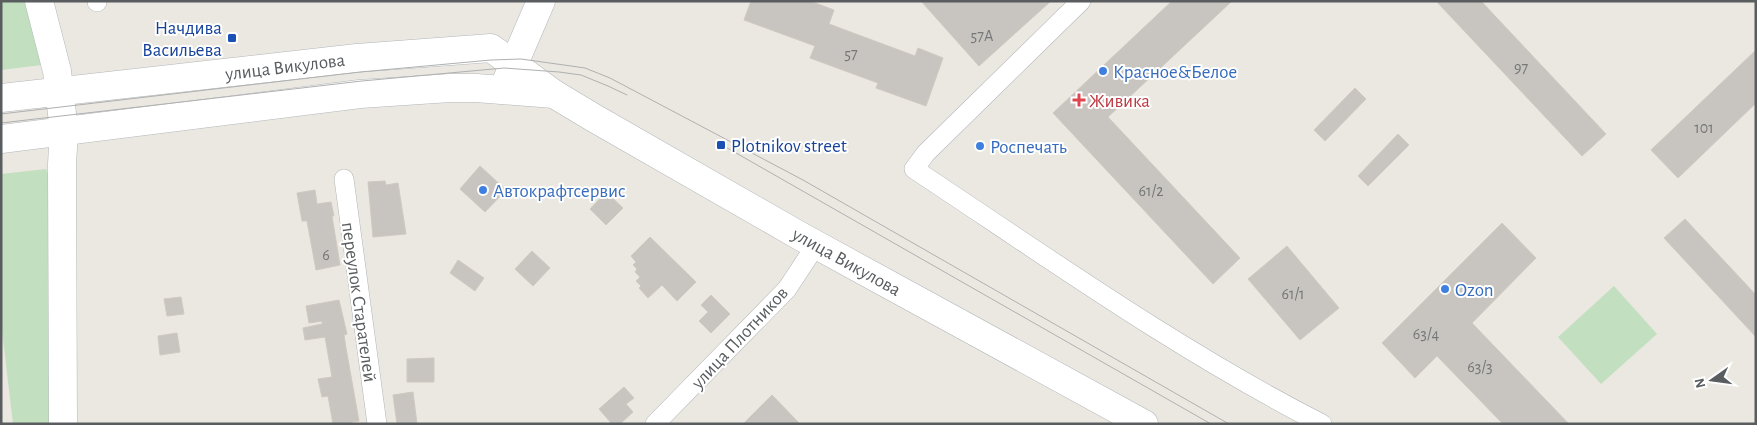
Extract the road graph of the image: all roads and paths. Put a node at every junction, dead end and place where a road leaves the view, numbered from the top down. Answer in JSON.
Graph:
{"nodes":[{"id":1,"x":39,"y":1,"type":"edge"},
{"id":2,"x":541,"y":1,"type":"edge"},
{"id":3,"x":1081,"y":1,"type":"edge"},
{"id":4,"x":513,"y":64,"type":"junction"},
{"id":5,"x":503,"y":90,"type":"junction"},
{"id":6,"x":59,"y":92,"type":"junction"},
{"id":7,"x":554,"y":94,"type":"junction"},
{"id":8,"x":11,"y":97,"type":"edge"},
{"id":9,"x":64,"y":131,"type":"junction"},
{"id":10,"x":13,"y":138,"type":"edge"},
{"id":11,"x":344,"y":179,"type":"dead end"},
{"id":12,"x":816,"y":245,"type":"junction"},
{"id":13,"x":63,"y":424,"type":"edge"},
{"id":14,"x":377,"y":424,"type":"edge"},
{"id":15,"x":655,"y":424,"type":"edge"},
{"id":16,"x":1144,"y":424,"type":"edge"},
{"id":17,"x":1322,"y":424,"type":"edge"}],
"edges":[{"from":1,"to":6,"type":"street"},
{"from":2,"to":4,"type":"street"},
{"from":3,"to":17,"type":"street"},
{"from":4,"to":5,"type":"street"},
{"from":4,"to":6,"type":"street","name":"улица Викулова"},
{"from":4,"to":7,"type":"street","name":"улица Викулова"},
{"from":5,"to":7,"type":"street","name":"улица Викулова"},
{"from":5,"to":9,"type":"street","name":"улица Викулова"},
{"from":6,"to":8,"type":"street","name":"улица Викулова"},
{"from":6,"to":9,"type":"street"},
{"from":7,"to":12,"type":"street","name":"улица Викулова"},
{"from":9,"to":10,"type":"street","name":"улица Викулова"},
{"from":9,"to":13,"type":"street"},
{"from":11,"to":14,"type":"street","name":"переулок Старателей"},
{"from":12,"to":15,"type":"street","name":"улица Плотников"},
{"from":12,"to":16,"type":"street","name":"улица Викулова"}]}
